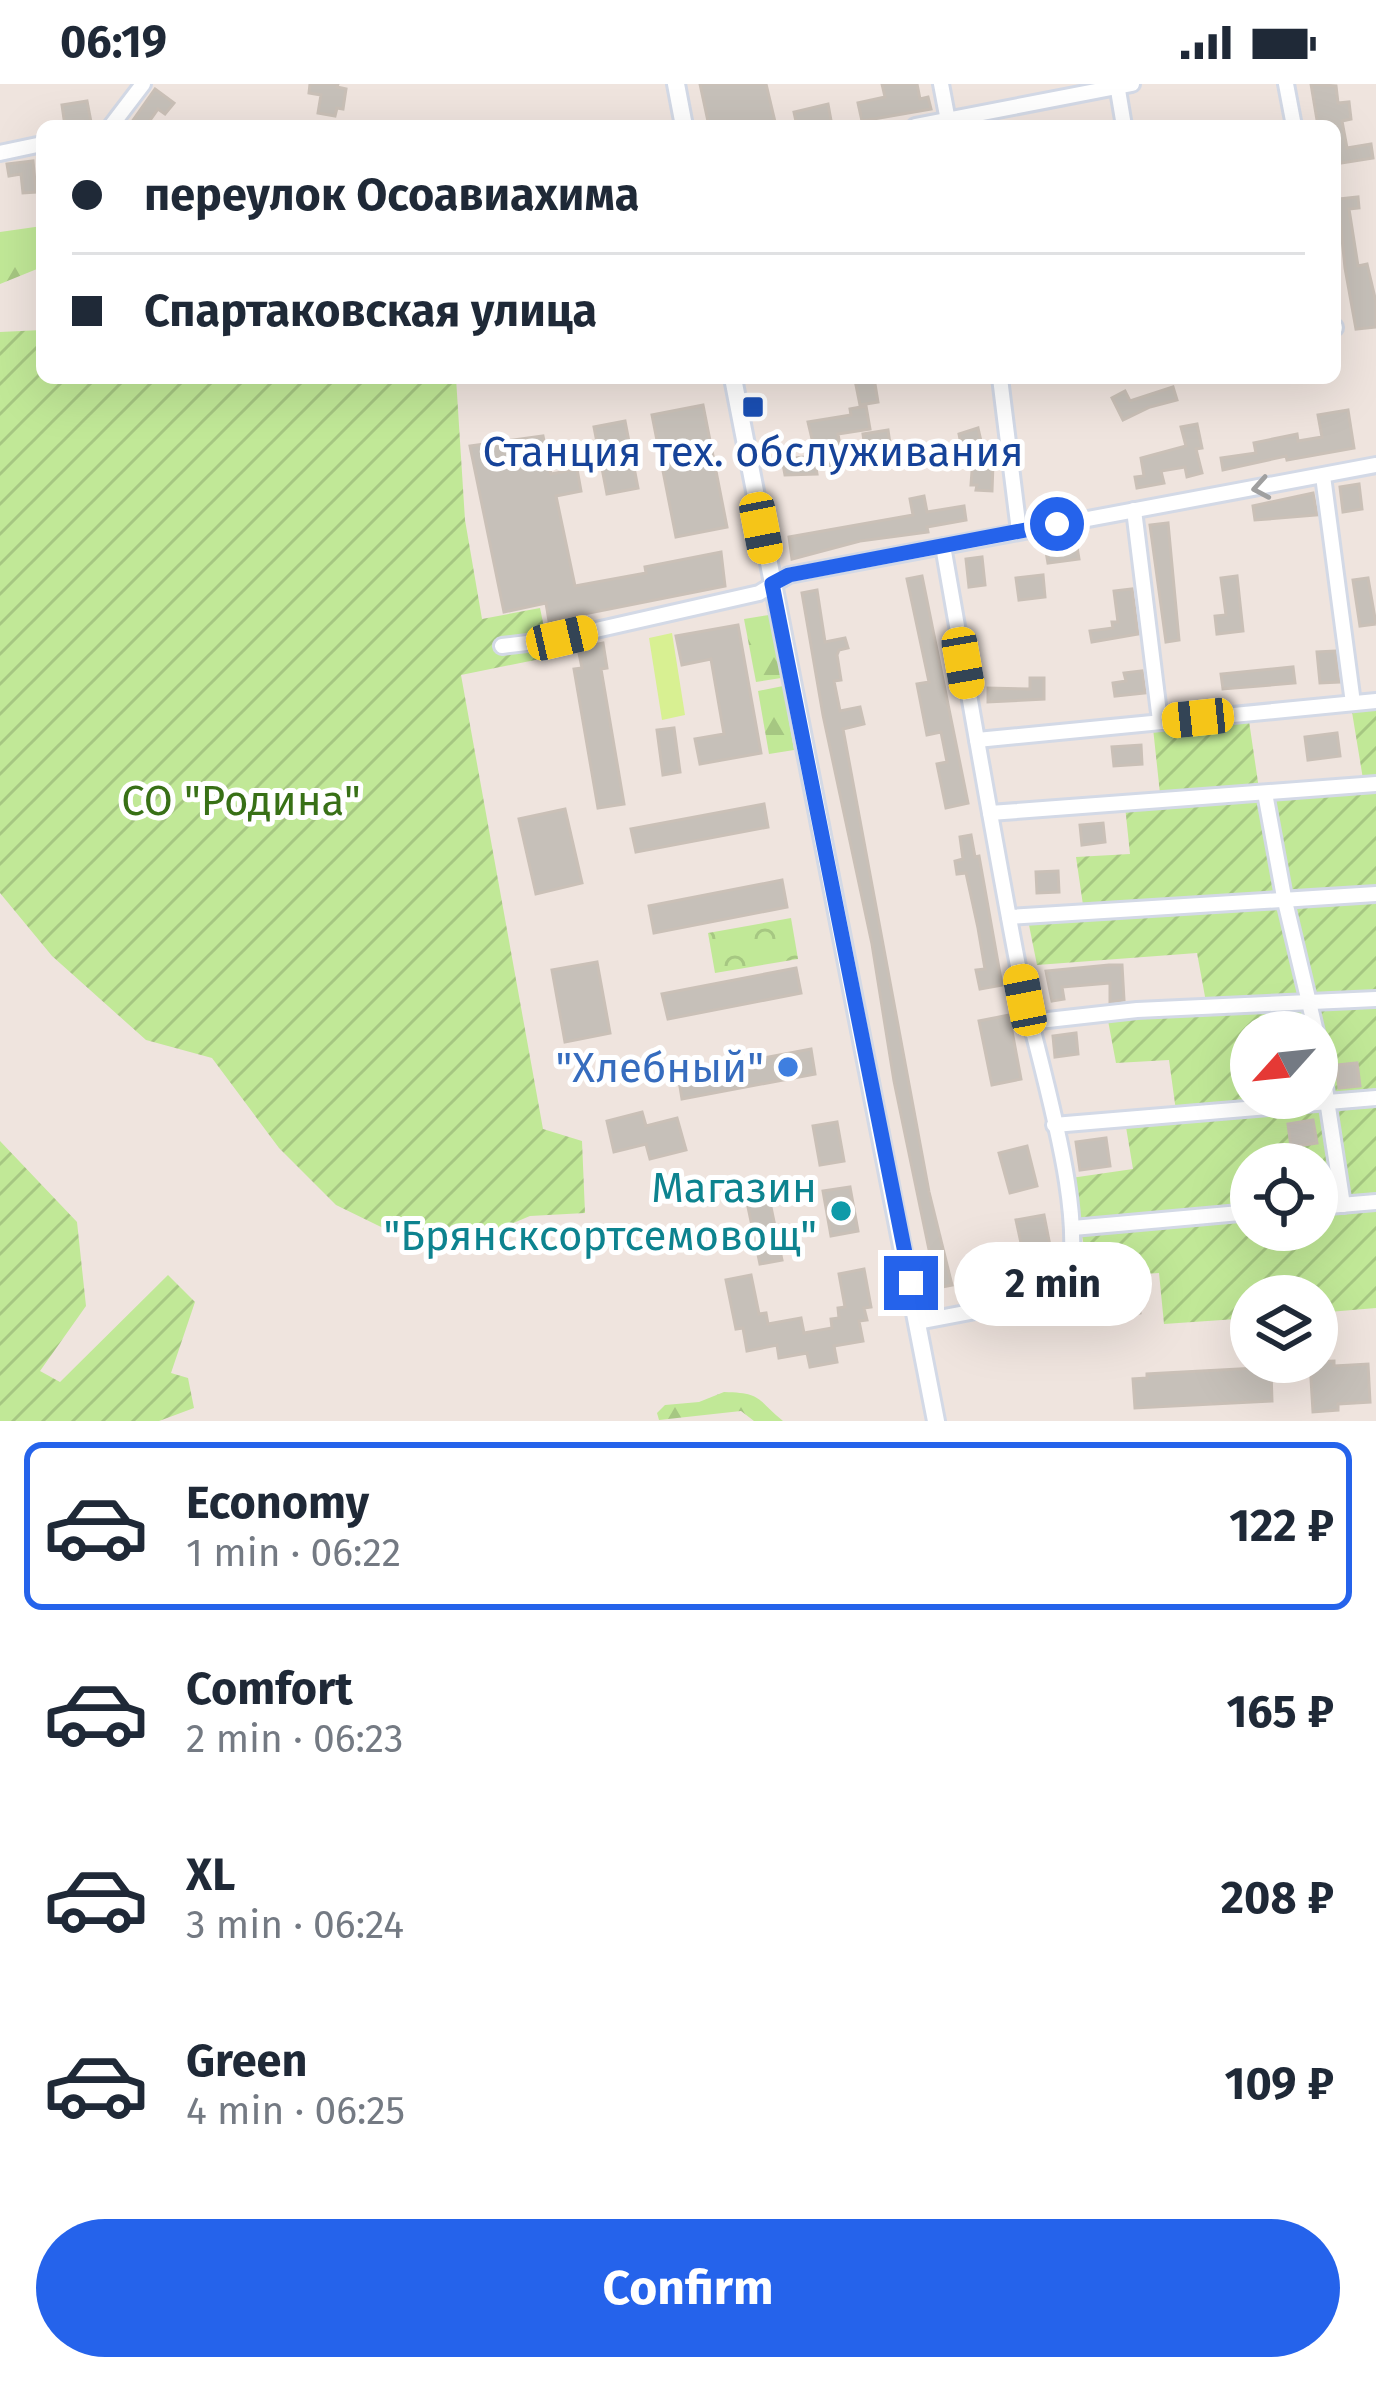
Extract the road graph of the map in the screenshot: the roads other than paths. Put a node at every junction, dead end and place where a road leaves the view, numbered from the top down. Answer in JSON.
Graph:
{"nodes":[{"id":1,"x":143,"y":84,"type":"edge"},
{"id":2,"x":676,"y":84,"type":"edge"},
{"id":3,"x":940,"y":84,"type":"edge"},
{"id":4,"x":1286,"y":84,"type":"edge"},
{"id":5,"x":1122,"y":85,"type":"edge"},
{"id":6,"x":116,"y":120,"type":"edge"},
{"id":7,"x":683,"y":120,"type":"edge"},
{"id":8,"x":947,"y":120,"type":"edge"},
{"id":9,"x":962,"y":120,"type":"edge"},
{"id":10,"x":1124,"y":120,"type":"edge"},
{"id":11,"x":1293,"y":120,"type":"edge"},
{"id":12,"x":36,"y":146,"type":"edge"},
{"id":13,"x":0,"y":153,"type":"edge"},
{"id":14,"x":734,"y":384,"type":"edge"},
{"id":15,"x":1001,"y":384,"type":"edge"},
{"id":16,"x":1376,"y":465,"type":"edge"},
{"id":17,"x":1323,"y":476,"type":"junction"},
{"id":18,"x":1134,"y":510,"type":"junction"},
{"id":19,"x":1019,"y":531,"type":"junction"},
{"id":20,"x":943,"y":546,"type":"junction"},
{"id":21,"x":772,"y":584,"type":"junction"},
{"id":22,"x":502,"y":646,"type":"dead end"},
{"id":23,"x":1376,"y":701,"type":"edge"},
{"id":24,"x":1353,"y":703,"type":"junction"},
{"id":25,"x":1160,"y":722,"type":"junction"},
{"id":26,"x":977,"y":740,"type":"junction"},
{"id":27,"x":1376,"y":784,"type":"edge"},
{"id":28,"x":1265,"y":793,"type":"junction"},
{"id":29,"x":990,"y":813,"type":"junction"},
{"id":30,"x":1376,"y":894,"type":"edge"},
{"id":31,"x":1284,"y":897,"type":"junction"},
{"id":32,"x":1009,"y":917,"type":"junction"},
{"id":33,"x":1376,"y":998,"type":"edge"},
{"id":34,"x":1312,"y":1001,"type":"junction"},
{"id":35,"x":1314,"y":1011,"type":"edge"},
{"id":36,"x":1030,"y":1022,"type":"junction"},
{"id":37,"x":1376,"y":1098,"type":"edge"},
{"id":38,"x":1338,"y":1100,"type":"edge"},
{"id":39,"x":1230,"y":1110,"type":"edge"},
{"id":40,"x":1331,"y":1119,"type":"edge"},
{"id":41,"x":1054,"y":1125,"type":"junction"},
{"id":42,"x":1376,"y":1202,"type":"edge"},
{"id":43,"x":1343,"y":1204,"type":"junction"},
{"id":44,"x":1338,"y":1205,"type":"edge"},
{"id":45,"x":1230,"y":1215,"type":"edge"},
{"id":46,"x":1073,"y":1228,"type":"junction"},
{"id":47,"x":918,"y":1322,"type":"junction"},
{"id":48,"x":936,"y":1421,"type":"edge"}],
"edges":[{"from":1,"to":6,"type":"street"},
{"from":2,"to":7,"type":"street"},
{"from":3,"to":8,"type":"street"},
{"from":4,"to":11,"type":"street"},
{"from":5,"to":9,"type":"street"},
{"from":5,"to":10,"type":"street"},
{"from":12,"to":13,"type":"street"},
{"from":14,"to":21,"type":"street"},
{"from":15,"to":19,"type":"street"},
{"from":16,"to":17,"type":"street"},
{"from":17,"to":18,"type":"street","one_way":true},
{"from":17,"to":24,"type":"street"},
{"from":18,"to":19,"type":"street"},
{"from":18,"to":25,"type":"street"},
{"from":19,"to":20,"type":"street"},
{"from":20,"to":21,"type":"street"},
{"from":20,"to":26,"type":"street"},
{"from":21,"to":22,"type":"street"},
{"from":21,"to":47,"type":"street"},
{"from":23,"to":24,"type":"street"},
{"from":24,"to":25,"type":"street"},
{"from":25,"to":26,"type":"street"},
{"from":26,"to":29,"type":"street"},
{"from":27,"to":28,"type":"street"},
{"from":28,"to":29,"type":"street"},
{"from":28,"to":31,"type":"street"},
{"from":29,"to":32,"type":"street"},
{"from":30,"to":31,"type":"street"},
{"from":31,"to":32,"type":"street"},
{"from":31,"to":34,"type":"street"},
{"from":32,"to":36,"type":"street"},
{"from":33,"to":34,"type":"street"},
{"from":34,"to":35,"type":"street"},
{"from":34,"to":36,"type":"street"},
{"from":36,"to":41,"type":"street"},
{"from":37,"to":38,"type":"street"},
{"from":39,"to":41,"type":"street"},
{"from":40,"to":43,"type":"street"},
{"from":41,"to":46,"type":"street"},
{"from":42,"to":43,"type":"street"},
{"from":43,"to":44,"type":"street"},
{"from":45,"to":46,"type":"street"},
{"from":46,"to":47,"type":"street"},
{"from":47,"to":48,"type":"street"}]}
